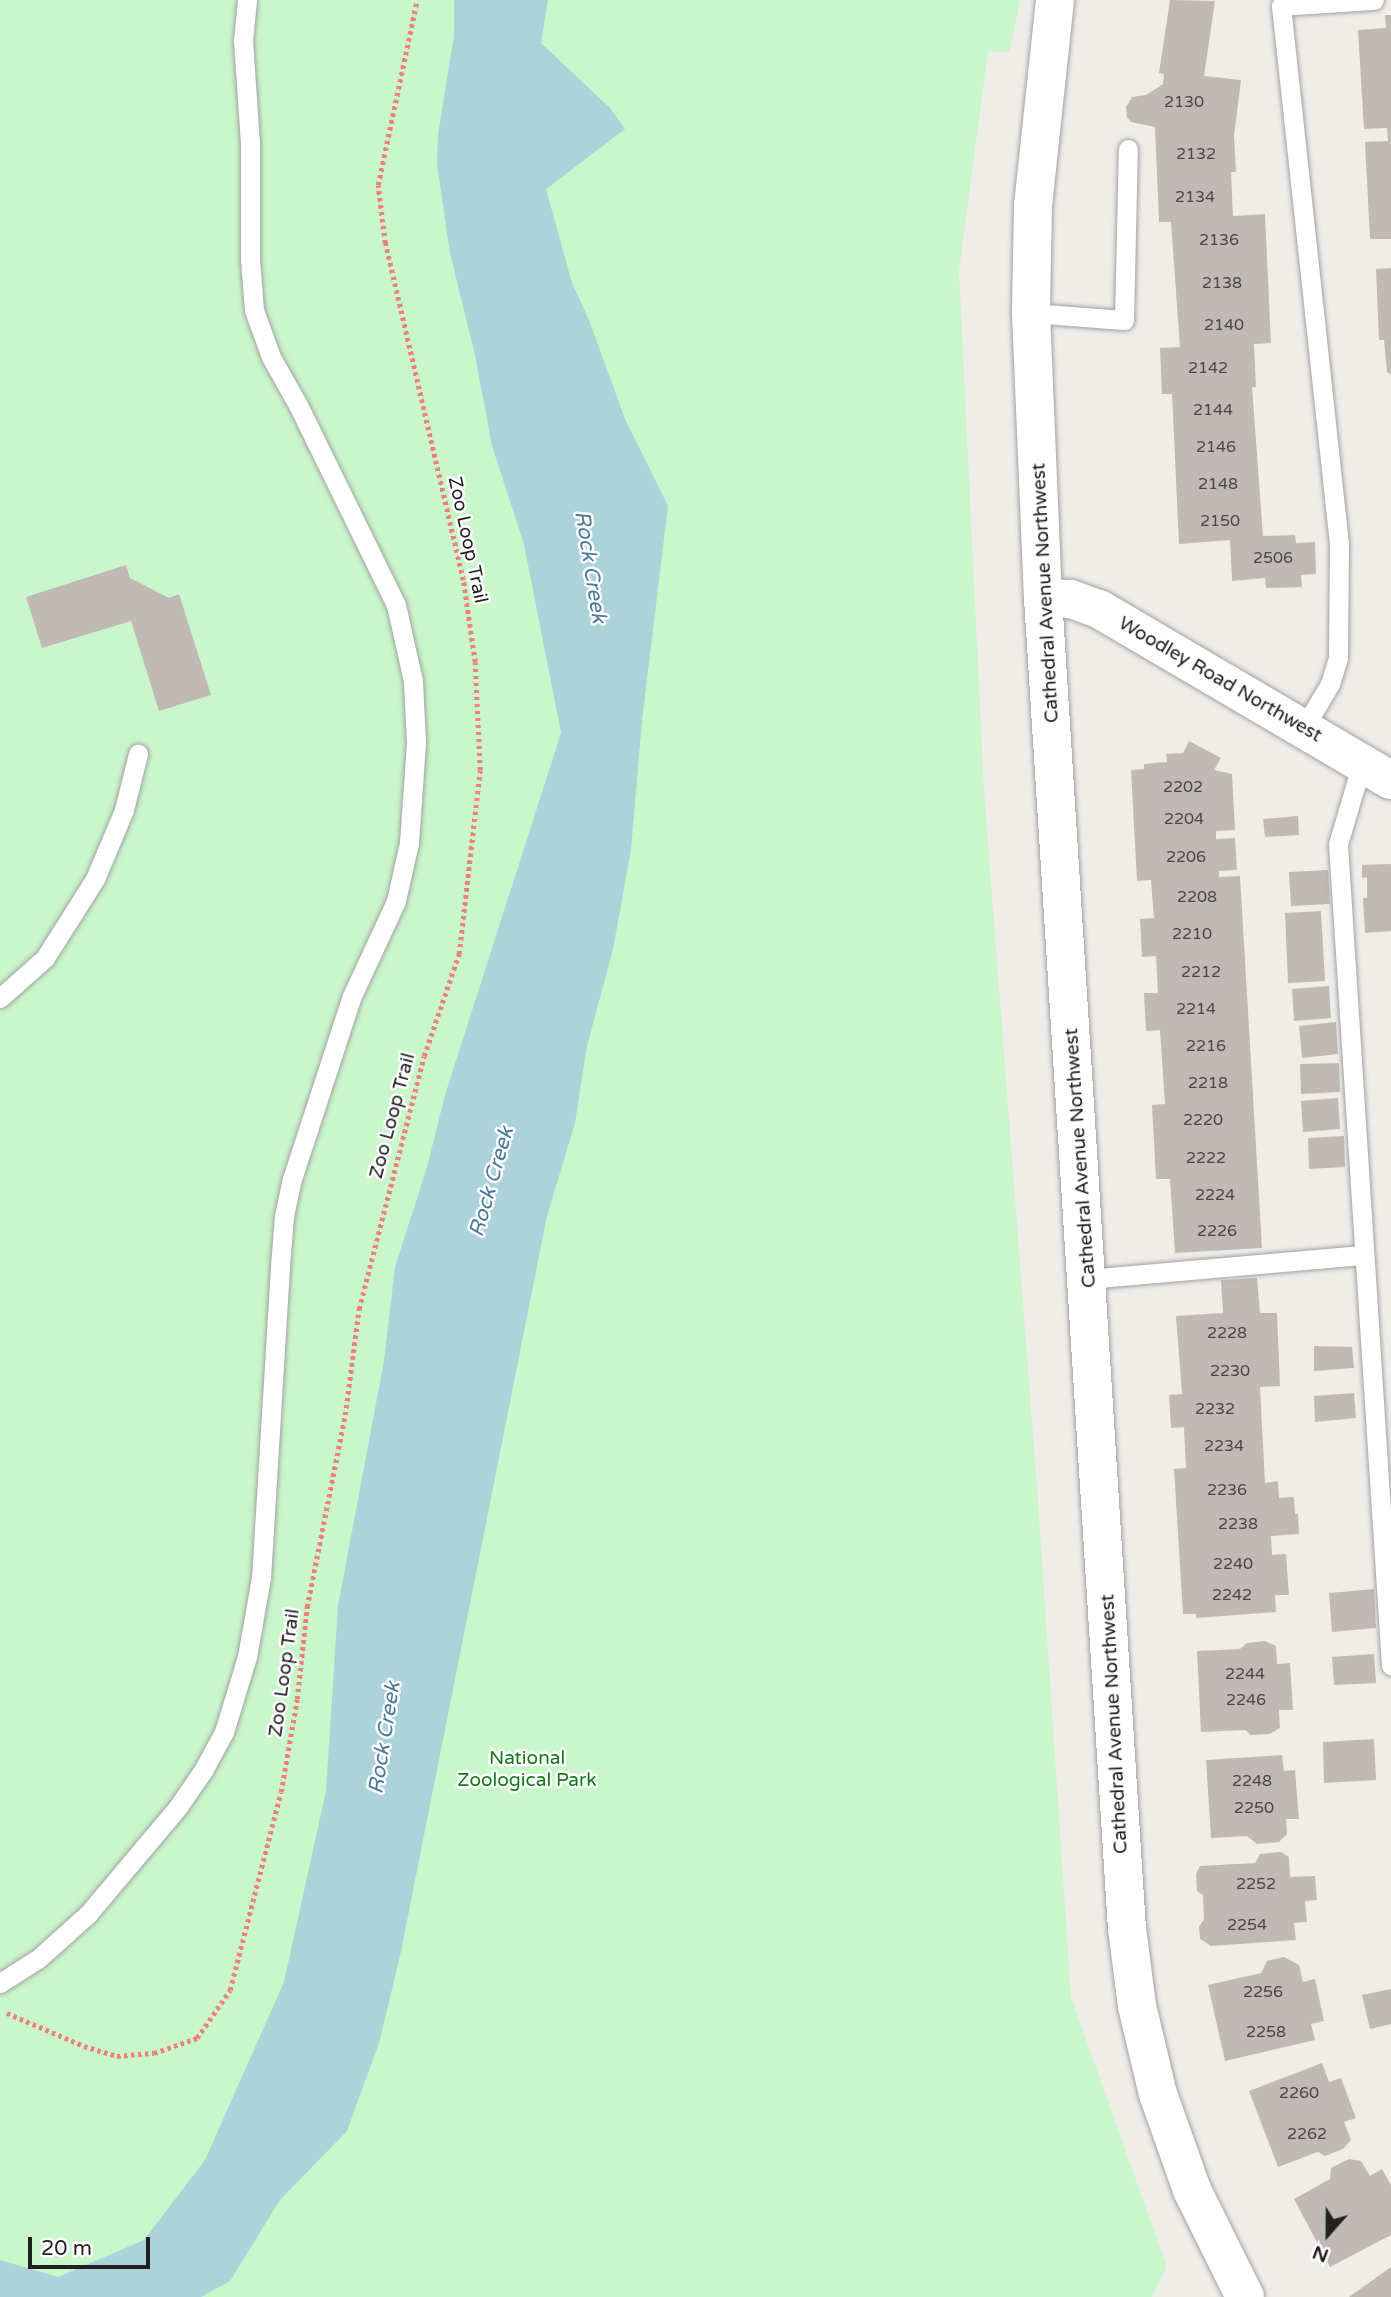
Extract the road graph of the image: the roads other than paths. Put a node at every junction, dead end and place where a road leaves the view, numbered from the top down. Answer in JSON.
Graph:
{"nodes":[{"id":1,"x":247,"y":0,"type":"edge"},
{"id":2,"x":1055,"y":0,"type":"edge"},
{"id":3,"x":1374,"y":0,"type":"edge"},
{"id":4,"x":1128,"y":149,"type":"dead end"},
{"id":5,"x":1031,"y":313,"type":"junction"},
{"id":6,"x":1043,"y":598,"type":"junction"},
{"id":7,"x":1303,"y":729,"type":"junction"},
{"id":8,"x":138,"y":754,"type":"dead end"},
{"id":9,"x":1377,"y":771,"type":"edge"},
{"id":10,"x":0,"y":998,"type":"edge"},
{"id":11,"x":1364,"y":1255,"type":"junction"},
{"id":12,"x":1088,"y":1279,"type":"junction"},
{"id":13,"x":1391,"y":1665,"type":"edge"},
{"id":14,"x":0,"y":1983,"type":"edge"},
{"id":15,"x":1245,"y":2297,"type":"edge"}],
"edges":[{"from":1,"to":14,"type":"lane"},
{"from":2,"to":5,"type":"street","name":"Cathedral Avenue Northwest"},
{"from":3,"to":7,"type":"lane"},
{"from":4,"to":5,"type":"lane"},
{"from":5,"to":6,"type":"street","name":"Cathedral Avenue Northwest"},
{"from":6,"to":7,"type":"street","name":"Woodley Road Northwest"},
{"from":6,"to":12,"type":"street","name":"Cathedral Avenue Northwest"},
{"from":7,"to":9,"type":"street","name":"Woodley Road Northwest"},
{"from":8,"to":10,"type":"lane"},
{"from":9,"to":11,"type":"lane"},
{"from":11,"to":12,"type":"lane"},
{"from":11,"to":13,"type":"lane"},
{"from":12,"to":15,"type":"street","name":"Cathedral Avenue Northwest"}]}
